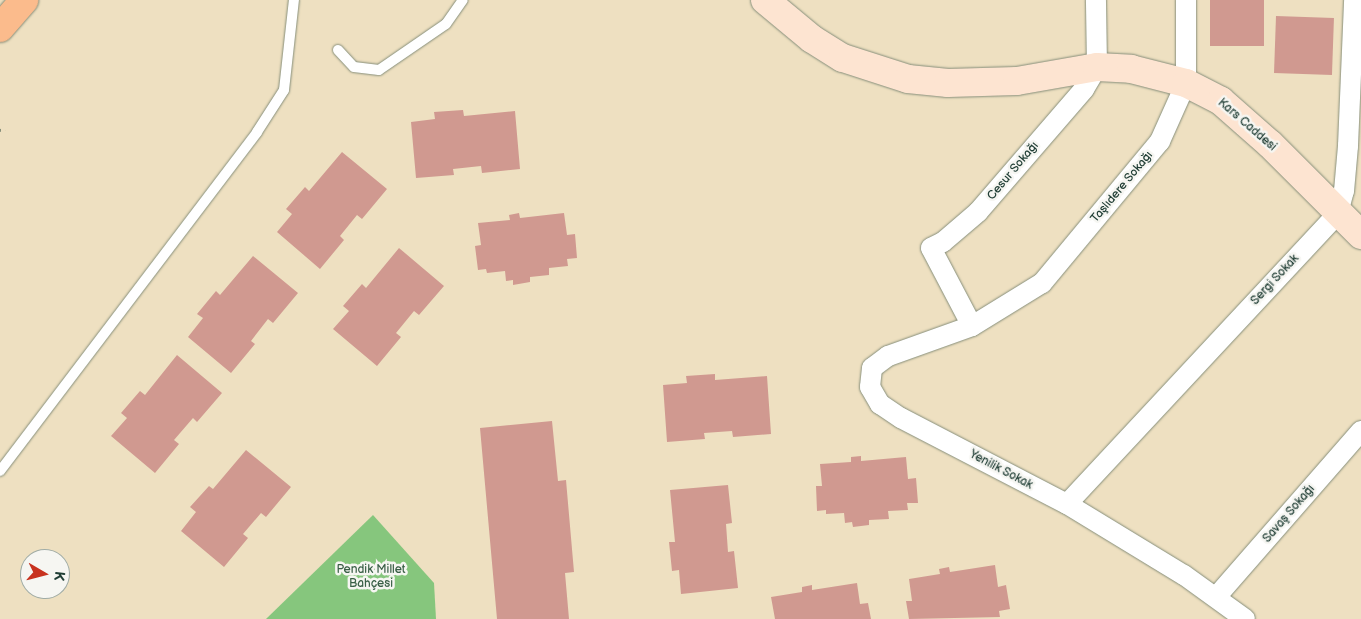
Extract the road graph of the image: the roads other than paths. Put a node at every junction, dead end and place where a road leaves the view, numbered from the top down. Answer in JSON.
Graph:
{"nodes":[{"id":1,"x":24,"y":0,"type":"edge"},
{"id":2,"x":294,"y":0,"type":"edge"},
{"id":3,"x":463,"y":0,"type":"edge"},
{"id":4,"x":764,"y":0,"type":"edge"},
{"id":5,"x":782,"y":0,"type":"edge"},
{"id":6,"x":1096,"y":0,"type":"edge"},
{"id":7,"x":1186,"y":0,"type":"edge"},
{"id":8,"x":1354,"y":0,"type":"edge"},
{"id":9,"x":0,"y":28,"type":"edge"},
{"id":10,"x":338,"y":50,"type":"dead end"},
{"id":11,"x":1086,"y":68,"type":"junction"},
{"id":12,"x":1186,"y":83,"type":"junction"},
{"id":13,"x":1338,"y":213,"type":"junction"},
{"id":14,"x":1361,"y":235,"type":"edge"},
{"id":15,"x":972,"y":326,"type":"junction"},
{"id":16,"x":1361,"y":431,"type":"edge"},
{"id":17,"x":0,"y":471,"type":"edge"},
{"id":18,"x":1067,"y":504,"type":"junction"},
{"id":19,"x":1217,"y":596,"type":"junction"},
{"id":20,"x":1244,"y":619,"type":"edge"}],
"edges":[{"from":1,"to":9,"type":"main road"},
{"from":2,"to":17,"type":"lane"},
{"from":3,"to":10,"type":"lane"},
{"from":4,"to":11,"type":"street","name":"Kars Caddesi"},
{"from":5,"to":11,"type":"street","name":"Kars Caddesi"},
{"from":6,"to":11,"type":"street"},
{"from":7,"to":12,"type":"street","name":"Taşlıdere Sokağı"},
{"from":8,"to":13,"type":"street","name":"Sergi Sokak"},
{"from":11,"to":12,"type":"street","name":"Kars Caddesi"},
{"from":11,"to":15,"type":"street","name":"Cesur Sokağı"},
{"from":12,"to":13,"type":"street","name":"Kars Caddesi"},
{"from":12,"to":15,"type":"street","name":"Taşlıdere Sokağı"},
{"from":13,"to":14,"type":"street","name":"Kars Caddesi"},
{"from":13,"to":18,"type":"street","name":"Sergi Sokak"},
{"from":15,"to":18,"type":"street","name":"Yenilik Sokak"},
{"from":16,"to":19,"type":"street","name":"Savaş Sokağı"},
{"from":18,"to":19,"type":"street","name":"Yenilik Sokak"},
{"from":19,"to":20,"type":"street","name":"Yenilik Sokak"}]}
